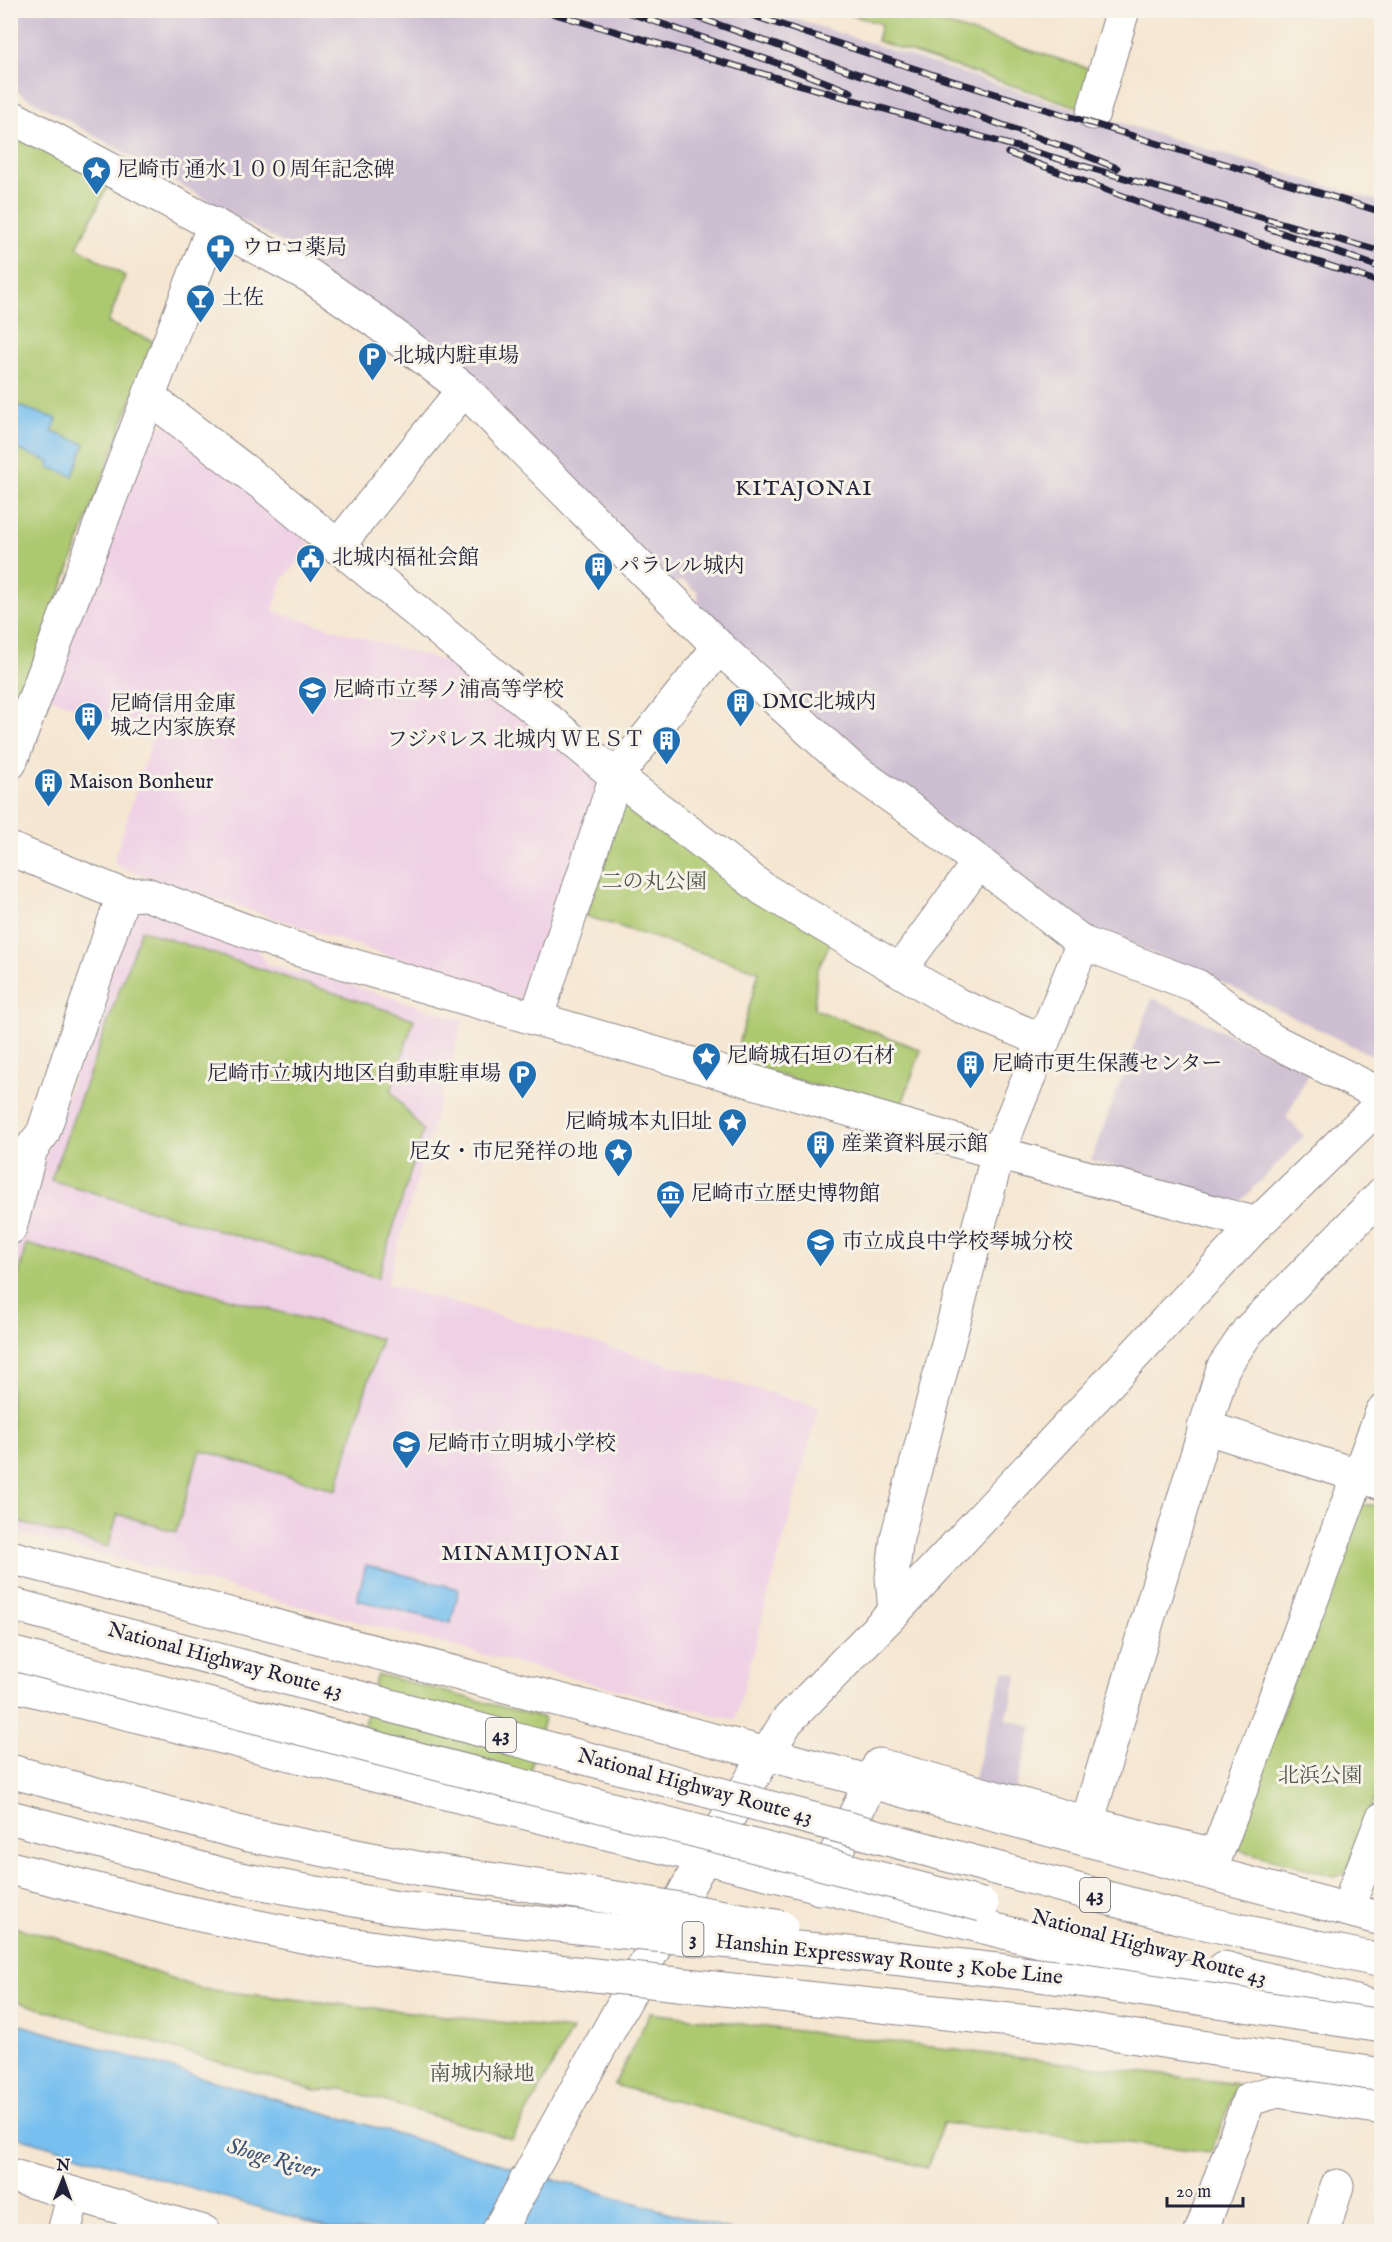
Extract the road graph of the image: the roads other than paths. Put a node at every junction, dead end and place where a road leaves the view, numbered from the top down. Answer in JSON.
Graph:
{"nodes":[{"id":1,"x":1123,"y":10,"type":"edge"},
{"id":2,"x":1094,"y":113,"type":"dead end"},
{"id":3,"x":10,"y":116,"type":"edge"},
{"id":4,"x":214,"y":224,"type":"junction"},
{"id":5,"x":464,"y":389,"type":"junction"},
{"id":6,"x":149,"y":397,"type":"junction"},
{"id":7,"x":337,"y":548,"type":"junction"},
{"id":8,"x":719,"y":648,"type":"junction"},
{"id":9,"x":10,"y":763,"type":"edge"},
{"id":10,"x":616,"y":776,"type":"junction"},
{"id":11,"x":10,"y":849,"type":"edge"},
{"id":12,"x":979,"y":862,"type":"junction"},
{"id":13,"x":123,"y":895,"type":"junction"},
{"id":14,"x":1083,"y":943,"type":"junction"},
{"id":15,"x":900,"y":970,"type":"junction"},
{"id":16,"x":536,"y":1019,"type":"junction"},
{"id":17,"x":1042,"y":1040,"type":"junction"},
{"id":18,"x":1382,"y":1095,"type":"edge"},
{"id":19,"x":1382,"y":1103,"type":"edge"},
{"id":20,"x":21,"y":1146,"type":"edge"},
{"id":21,"x":998,"y":1153,"type":"junction"},
{"id":22,"x":1382,"y":1194,"type":"edge"},
{"id":23,"x":1257,"y":1224,"type":"junction"},
{"id":24,"x":10,"y":1228,"type":"edge"},
{"id":25,"x":1382,"y":1412,"type":"edge"},
{"id":26,"x":1204,"y":1427,"type":"junction"},
{"id":27,"x":1370,"y":1479,"type":"edge"},
{"id":28,"x":10,"y":1557,"type":"edge"},
{"id":29,"x":10,"y":1604,"type":"edge"},
{"id":30,"x":895,"y":1611,"type":"junction"},
{"id":31,"x":10,"y":1653,"type":"edge"},
{"id":32,"x":10,"y":1684,"type":"edge"},
{"id":33,"x":767,"y":1754,"type":"junction"},
{"id":34,"x":10,"y":1771,"type":"edge"},
{"id":35,"x":871,"y":1782,"type":"junction"},
{"id":36,"x":10,"y":1816,"type":"edge"},
{"id":37,"x":1382,"y":1819,"type":"edge"},
{"id":38,"x":1087,"y":1823,"type":"junction"},
{"id":39,"x":703,"y":1859,"type":"junction"},
{"id":40,"x":1212,"y":1861,"type":"junction"},
{"id":41,"x":10,"y":1868,"type":"edge"},
{"id":42,"x":819,"y":1888,"type":"junction"},
{"id":43,"x":1354,"y":1891,"type":"dead end"},
{"id":44,"x":1382,"y":1919,"type":"edge"},
{"id":45,"x":1382,"y":1961,"type":"edge"},
{"id":46,"x":1184,"y":1968,"type":"junction"},
{"id":47,"x":1072,"y":1980,"type":"junction"},
{"id":48,"x":1291,"y":1994,"type":"junction"},
{"id":49,"x":1382,"y":2009,"type":"edge"},
{"id":50,"x":1382,"y":2026,"type":"edge"},
{"id":51,"x":1382,"y":2075,"type":"edge"},
{"id":52,"x":1382,"y":2108,"type":"edge"},
{"id":53,"x":10,"y":2175,"type":"edge"},
{"id":54,"x":1337,"y":2186,"type":"dead end"},
{"id":55,"x":74,"y":2194,"type":"junction"},
{"id":56,"x":64,"y":2232,"type":"edge"},
{"id":57,"x":204,"y":2232,"type":"edge"},
{"id":58,"x":498,"y":2232,"type":"edge"},
{"id":59,"x":1201,"y":2232,"type":"edge"},
{"id":60,"x":1323,"y":2232,"type":"edge"}],
"edges":[{"from":1,"to":2,"type":"main road"},
{"from":3,"to":4,"type":"main road"},
{"from":4,"to":5,"type":"main road"},
{"from":4,"to":6,"type":"main road"},
{"from":5,"to":7,"type":"main road"},
{"from":5,"to":8,"type":"main road"},
{"from":6,"to":7,"type":"main road"},
{"from":6,"to":9,"type":"main road"},
{"from":7,"to":10,"type":"main road"},
{"from":8,"to":10,"type":"main road"},
{"from":8,"to":12,"type":"main road"},
{"from":10,"to":15,"type":"main road"},
{"from":10,"to":16,"type":"main road"},
{"from":11,"to":13,"type":"main road"},
{"from":12,"to":14,"type":"main road"},
{"from":12,"to":15,"type":"main road"},
{"from":13,"to":16,"type":"main road"},
{"from":13,"to":20,"type":"main road"},
{"from":14,"to":17,"type":"main road"},
{"from":14,"to":18,"type":"main road"},
{"from":15,"to":17,"type":"main road"},
{"from":16,"to":21,"type":"main road"},
{"from":17,"to":21,"type":"main road"},
{"from":19,"to":23,"type":"main road"},
{"from":20,"to":24,"type":"main road"},
{"from":21,"to":23,"type":"main road"},
{"from":21,"to":30,"type":"main road"},
{"from":22,"to":26,"type":"main road"},
{"from":23,"to":30,"type":"main road"},
{"from":25,"to":27,"type":"main road"},
{"from":26,"to":27,"type":"main road"},
{"from":26,"to":38,"type":"main road"},
{"from":27,"to":40,"type":"main road"},
{"from":28,"to":33,"type":"main road"},
{"from":29,"to":45,"type":"main road","name":"National Highway Route 43","number":"43","bridge":true},
{"from":30,"to":33,"type":"main road"},
{"from":31,"to":46,"type":"main road","name":"National Highway Route 43","number":"43","bridge":true},
{"from":32,"to":39,"type":"main road"},
{"from":33,"to":35,"type":"main road"},
{"from":33,"to":39,"type":"main road"},
{"from":34,"to":47,"type":"main road","bridge":true},
{"from":35,"to":38,"type":"main road"},
{"from":35,"to":40,"type":"main road"},
{"from":35,"to":42,"type":"main road"},
{"from":36,"to":47,"type":"main road","name":"Hanshin Expressway Route 3 Kobe Line","number":"3","bridge":true},
{"from":37,"to":43,"type":"main road"},
{"from":38,"to":40,"type":"main road"},
{"from":39,"to":42,"type":"main road"},
{"from":39,"to":58,"type":"main road"},
{"from":40,"to":44,"type":"main road"},
{"from":41,"to":51,"type":"main road","number":"3","bridge":true},
{"from":42,"to":46,"type":"main road"},
{"from":46,"to":48,"type":"main road"},
{"from":47,"to":50,"type":"main road","name":"Hanshin Expressway Route 3 Kobe Line","number":"3","bridge":true},
{"from":48,"to":49,"type":"main road","name":"National Highway Route 43"},
{"from":48,"to":50,"type":"main road"},
{"from":52,"to":59,"type":"main road"},
{"from":53,"to":55,"type":"main road"},
{"from":54,"to":60,"type":"main road"},
{"from":55,"to":56,"type":"main road"},
{"from":55,"to":57,"type":"main road"}]}
